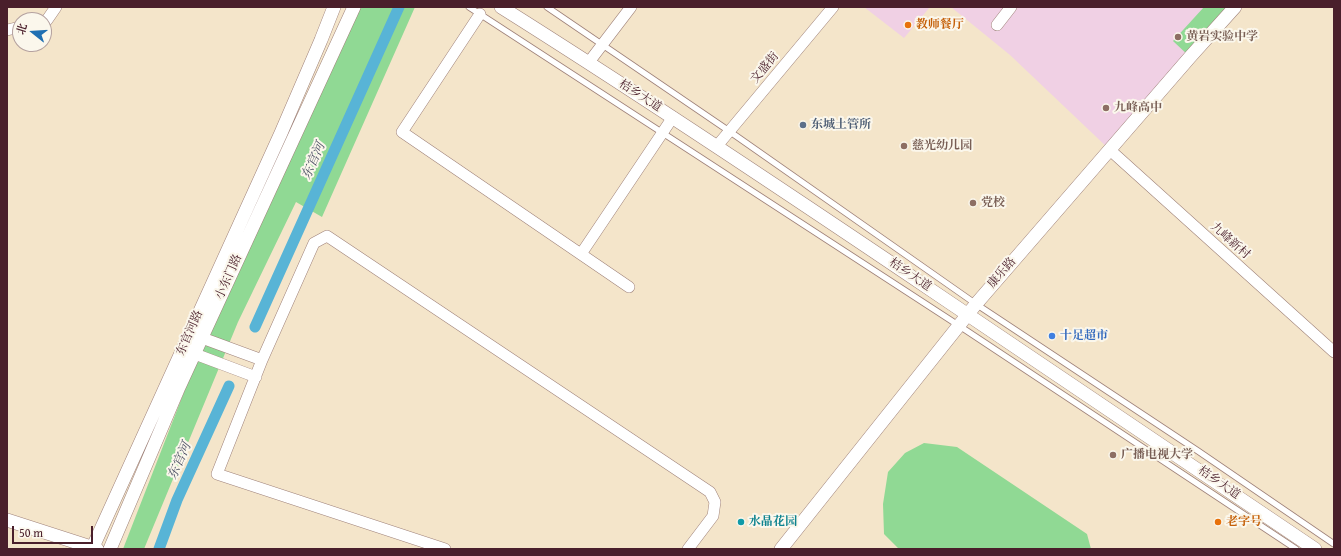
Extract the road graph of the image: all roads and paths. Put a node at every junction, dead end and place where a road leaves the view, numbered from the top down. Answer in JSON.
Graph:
{"nodes":[{"id":1,"x":334,"y":7,"type":"edge"},
{"id":2,"x":354,"y":7,"type":"edge"},
{"id":3,"x":468,"y":7,"type":"edge"},
{"id":4,"x":501,"y":7,"type":"edge"},
{"id":5,"x":547,"y":7,"type":"edge"},
{"id":6,"x":631,"y":7,"type":"edge"},
{"id":7,"x":833,"y":7,"type":"edge"},
{"id":8,"x":1011,"y":7,"type":"edge"},
{"id":9,"x":1235,"y":7,"type":"edge"},
{"id":10,"x":480,"y":14,"type":"junction"},
{"id":11,"x":996,"y":25,"type":"dead end"},
{"id":12,"x":602,"y":45,"type":"junction"},
{"id":13,"x":589,"y":62,"type":"junction"},
{"id":14,"x":673,"y":117,"type":"junction"},
{"id":15,"x":729,"y":131,"type":"junction"},
{"id":16,"x":663,"y":133,"type":"junction"},
{"id":17,"x":717,"y":146,"type":"junction"},
{"id":18,"x":1110,"y":150,"type":"junction"},
{"id":19,"x":581,"y":254,"type":"junction"},
{"id":20,"x":629,"y":287,"type":"dead end"},
{"id":21,"x":976,"y":304,"type":"junction"},
{"id":22,"x":968,"y":314,"type":"junction"},
{"id":23,"x":958,"y":325,"type":"junction"},
{"id":24,"x":196,"y":335,"type":"junction"},
{"id":25,"x":188,"y":352,"type":"junction"},
{"id":26,"x":1334,"y":352,"type":"edge"},
{"id":27,"x":262,"y":360,"type":"junction"},
{"id":28,"x":256,"y":377,"type":"junction"},
{"id":29,"x":7,"y":520,"type":"edge"},
{"id":30,"x":1334,"y":544,"type":"edge"},
{"id":31,"x":94,"y":549,"type":"edge"},
{"id":32,"x":110,"y":549,"type":"edge"},
{"id":33,"x":444,"y":549,"type":"edge"},
{"id":34,"x":688,"y":549,"type":"edge"},
{"id":35,"x":781,"y":549,"type":"edge"},
{"id":36,"x":1296,"y":549,"type":"edge"},
{"id":37,"x":1315,"y":549,"type":"edge"}],
"edges":[{"from":1,"to":24,"type":"street","name":"东官河路"},
{"from":2,"to":24,"type":"street","name":"小东门路"},
{"from":3,"to":10,"type":"lane"},
{"from":4,"to":13,"type":"street","name":"桔乡大道"},
{"from":5,"to":12,"type":"lane"},
{"from":6,"to":12,"type":"street"},
{"from":7,"to":15,"type":"street","name":"文盛街"},
{"from":8,"to":11,"type":"street"},
{"from":9,"to":18,"type":"street","name":"康乐路"},
{"from":10,"to":16,"type":"lane"},
{"from":10,"to":19,"type":"street"},
{"from":12,"to":13,"type":"street"},
{"from":12,"to":15,"type":"lane"},
{"from":13,"to":14,"type":"street","name":"桔乡大道"},
{"from":14,"to":16,"type":"street"},
{"from":14,"to":17,"type":"street","name":"桔乡大道"},
{"from":15,"to":17,"type":"street","name":"文盛街"},
{"from":15,"to":21,"type":"lane"},
{"from":16,"to":19,"type":"street"},
{"from":16,"to":23,"type":"lane"},
{"from":17,"to":22,"type":"street","name":"桔乡大道"},
{"from":18,"to":21,"type":"street","name":"康乐路"},
{"from":18,"to":26,"type":"street","name":"九峰新村"},
{"from":19,"to":20,"type":"street"},
{"from":21,"to":22,"type":"street","name":"康乐路"},
{"from":21,"to":30,"type":"lane"},
{"from":22,"to":23,"type":"street","name":"康乐路"},
{"from":22,"to":37,"type":"street","name":"桔乡大道"},
{"from":23,"to":35,"type":"street","name":"康乐路"},
{"from":23,"to":36,"type":"lane"},
{"from":24,"to":25,"type":"street","name":"东官河路"},
{"from":24,"to":27,"type":"street"},
{"from":25,"to":28,"type":"street"},
{"from":25,"to":31,"type":"street","name":"东官河路"},
{"from":25,"to":32,"type":"street"},
{"from":27,"to":28,"type":"street"},
{"from":27,"to":34,"type":"street"},
{"from":28,"to":33,"type":"street"},
{"from":29,"to":31,"type":"street"}]}
